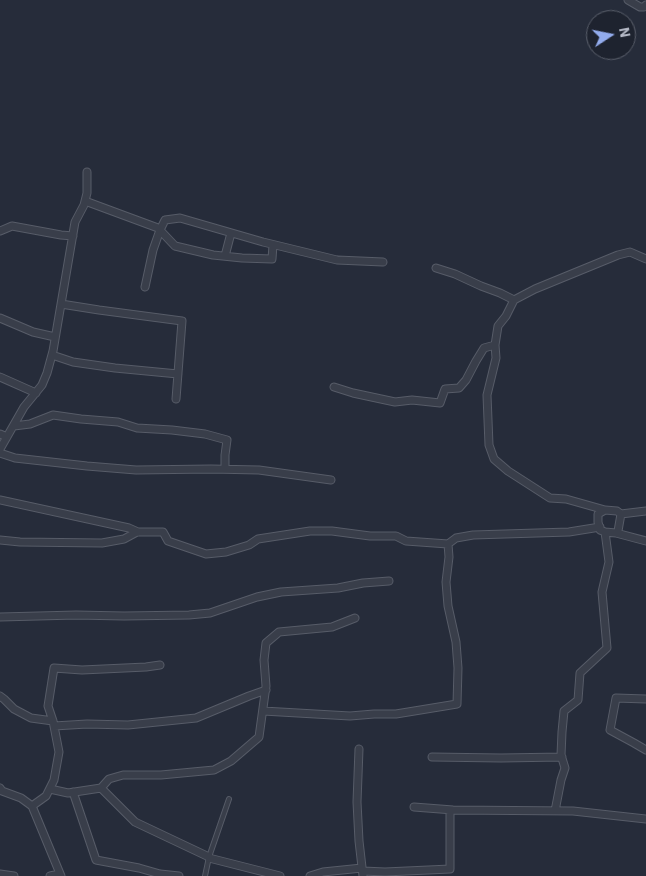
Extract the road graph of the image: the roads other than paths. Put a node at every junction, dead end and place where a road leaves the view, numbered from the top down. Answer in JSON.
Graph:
{"nodes":[{"id":1,"x":628,"y":0,"type":"edge"},
{"id":2,"x":646,"y":5,"type":"edge"},
{"id":3,"x":87,"y":172,"type":"dead end"},
{"id":4,"x":85,"y":201,"type":"junction"},
{"id":5,"x":160,"y":230,"type":"junction"},
{"id":6,"x":0,"y":231,"type":"edge"},
{"id":7,"x":230,"y":233,"type":"junction"},
{"id":8,"x":73,"y":236,"type":"junction"},
{"id":9,"x":273,"y":245,"type":"junction"},
{"id":10,"x":225,"y":256,"type":"junction"},
{"id":11,"x":646,"y":259,"type":"edge"},
{"id":12,"x":383,"y":262,"type":"dead end"},
{"id":13,"x":436,"y":268,"type":"dead end"},
{"id":14,"x":145,"y":287,"type":"dead end"},
{"id":15,"x":514,"y":300,"type":"junction"},
{"id":16,"x":61,"y":304,"type":"junction"},
{"id":17,"x":0,"y":318,"type":"edge"},
{"id":18,"x":55,"y":337,"type":"junction"},
{"id":19,"x":495,"y":345,"type":"junction"},
{"id":20,"x":52,"y":355,"type":"junction"},
{"id":21,"x":178,"y":374,"type":"junction"},
{"id":22,"x":0,"y":377,"type":"edge"},
{"id":23,"x":334,"y":387,"type":"dead end"},
{"id":24,"x":36,"y":393,"type":"junction"},
{"id":25,"x":176,"y":399,"type":"dead end"},
{"id":26,"x":14,"y":426,"type":"junction"},
{"id":27,"x":4,"y":436,"type":"edge"},
{"id":28,"x":0,"y":449,"type":"edge"},
{"id":29,"x":0,"y":453,"type":"edge"},
{"id":30,"x":225,"y":469,"type":"junction"},
{"id":31,"x":331,"y":480,"type":"dead end"},
{"id":32,"x":0,"y":500,"type":"edge"},
{"id":33,"x":605,"y":510,"type":"junction"},
{"id":34,"x":646,"y":511,"type":"edge"},
{"id":35,"x":621,"y":514,"type":"junction"},
{"id":36,"x":600,"y":527,"type":"junction"},
{"id":37,"x":138,"y":532,"type":"junction"},
{"id":38,"x":605,"y":532,"type":"junction"},
{"id":39,"x":616,"y":533,"type":"junction"},
{"id":40,"x":0,"y":540,"type":"edge"},
{"id":41,"x":646,"y":541,"type":"edge"},
{"id":42,"x":448,"y":544,"type":"junction"},
{"id":43,"x":390,"y":581,"type":"dead end"},
{"id":44,"x":0,"y":617,"type":"edge"},
{"id":45,"x":356,"y":618,"type":"dead end"},
{"id":46,"x":160,"y":665,"type":"dead end"},
{"id":47,"x":266,"y":690,"type":"junction"},
{"id":48,"x":0,"y":696,"type":"edge"},
{"id":49,"x":646,"y":699,"type":"edge"},
{"id":50,"x":263,"y":712,"type":"junction"},
{"id":51,"x":54,"y":724,"type":"junction"},
{"id":52,"x":359,"y":749,"type":"dead end"},
{"id":53,"x":646,"y":750,"type":"edge"},
{"id":54,"x":432,"y":757,"type":"dead end"},
{"id":55,"x":562,"y":757,"type":"junction"},
{"id":56,"x":0,"y":788,"type":"edge"},
{"id":57,"x":101,"y":788,"type":"junction"},
{"id":58,"x":50,"y":789,"type":"junction"},
{"id":59,"x":73,"y":792,"type":"junction"},
{"id":60,"x":229,"y":799,"type":"dead end"},
{"id":61,"x":32,"y":806,"type":"junction"},
{"id":62,"x":414,"y":808,"type":"dead end"},
{"id":63,"x":450,"y":810,"type":"junction"},
{"id":64,"x":555,"y":811,"type":"junction"},
{"id":65,"x":646,"y":819,"type":"edge"},
{"id":66,"x":209,"y":857,"type":"junction"},
{"id":67,"x":363,"y":872,"type":"edge"},
{"id":68,"x":0,"y":874,"type":"edge"},
{"id":69,"x":61,"y":875,"type":"edge"},
{"id":70,"x":14,"y":876,"type":"edge"},
{"id":71,"x":50,"y":876,"type":"edge"},
{"id":72,"x":179,"y":876,"type":"edge"},
{"id":73,"x":205,"y":876,"type":"edge"},
{"id":74,"x":280,"y":876,"type":"edge"},
{"id":75,"x":310,"y":876,"type":"edge"}],
"edges":[{"from":1,"to":2,"type":"street"},
{"from":3,"to":4,"type":"street"},
{"from":4,"to":5,"type":"street"},
{"from":4,"to":8,"type":"street"},
{"from":5,"to":7,"type":"street"},
{"from":5,"to":10,"type":"street"},
{"from":5,"to":14,"type":"street"},
{"from":6,"to":8,"type":"street"},
{"from":7,"to":9,"type":"street"},
{"from":7,"to":10,"type":"street"},
{"from":8,"to":16,"type":"street"},
{"from":9,"to":10,"type":"street"},
{"from":9,"to":12,"type":"street"},
{"from":11,"to":15,"type":"street"},
{"from":13,"to":15,"type":"street"},
{"from":15,"to":19,"type":"street"},
{"from":16,"to":18,"type":"street"},
{"from":16,"to":21,"type":"street"},
{"from":17,"to":18,"type":"street"},
{"from":18,"to":20,"type":"street"},
{"from":19,"to":23,"type":"street"},
{"from":19,"to":33,"type":"street"},
{"from":20,"to":21,"type":"street"},
{"from":20,"to":24,"type":"street"},
{"from":21,"to":25,"type":"street"},
{"from":22,"to":24,"type":"street"},
{"from":24,"to":26,"type":"street"},
{"from":26,"to":27,"type":"street"},
{"from":26,"to":30,"type":"street"},
{"from":27,"to":28,"type":"street"},
{"from":29,"to":30,"type":"street"},
{"from":30,"to":31,"type":"street"},
{"from":32,"to":37,"type":"street"},
{"from":33,"to":35,"type":"street"},
{"from":33,"to":36,"type":"street"},
{"from":34,"to":35,"type":"street"},
{"from":35,"to":39,"type":"street"},
{"from":36,"to":38,"type":"street"},
{"from":36,"to":42,"type":"street"},
{"from":37,"to":40,"type":"street"},
{"from":37,"to":42,"type":"street"},
{"from":38,"to":39,"type":"street"},
{"from":38,"to":55,"type":"street"},
{"from":39,"to":41,"type":"street"},
{"from":42,"to":50,"type":"street"},
{"from":43,"to":44,"type":"street"},
{"from":45,"to":47,"type":"street"},
{"from":46,"to":51,"type":"street"},
{"from":47,"to":50,"type":"street"},
{"from":47,"to":51,"type":"street"},
{"from":48,"to":51,"type":"street"},
{"from":49,"to":53,"type":"street"},
{"from":50,"to":57,"type":"street"},
{"from":51,"to":58,"type":"street"},
{"from":52,"to":67,"type":"street"},
{"from":54,"to":55,"type":"street"},
{"from":55,"to":64,"type":"street"},
{"from":56,"to":61,"type":"street"},
{"from":57,"to":59,"type":"street"},
{"from":57,"to":66,"type":"street"},
{"from":58,"to":59,"type":"street"},
{"from":58,"to":61,"type":"street"},
{"from":59,"to":72,"type":"street"},
{"from":60,"to":66,"type":"lane"},
{"from":61,"to":69,"type":"street"},
{"from":62,"to":63,"type":"street"},
{"from":63,"to":64,"type":"street"},
{"from":63,"to":67,"type":"street"},
{"from":64,"to":65,"type":"street"},
{"from":66,"to":73,"type":"lane"},
{"from":66,"to":74,"type":"street"},
{"from":67,"to":75,"type":"street"},
{"from":68,"to":70,"type":"street"},
{"from":69,"to":71,"type":"street"}]}
